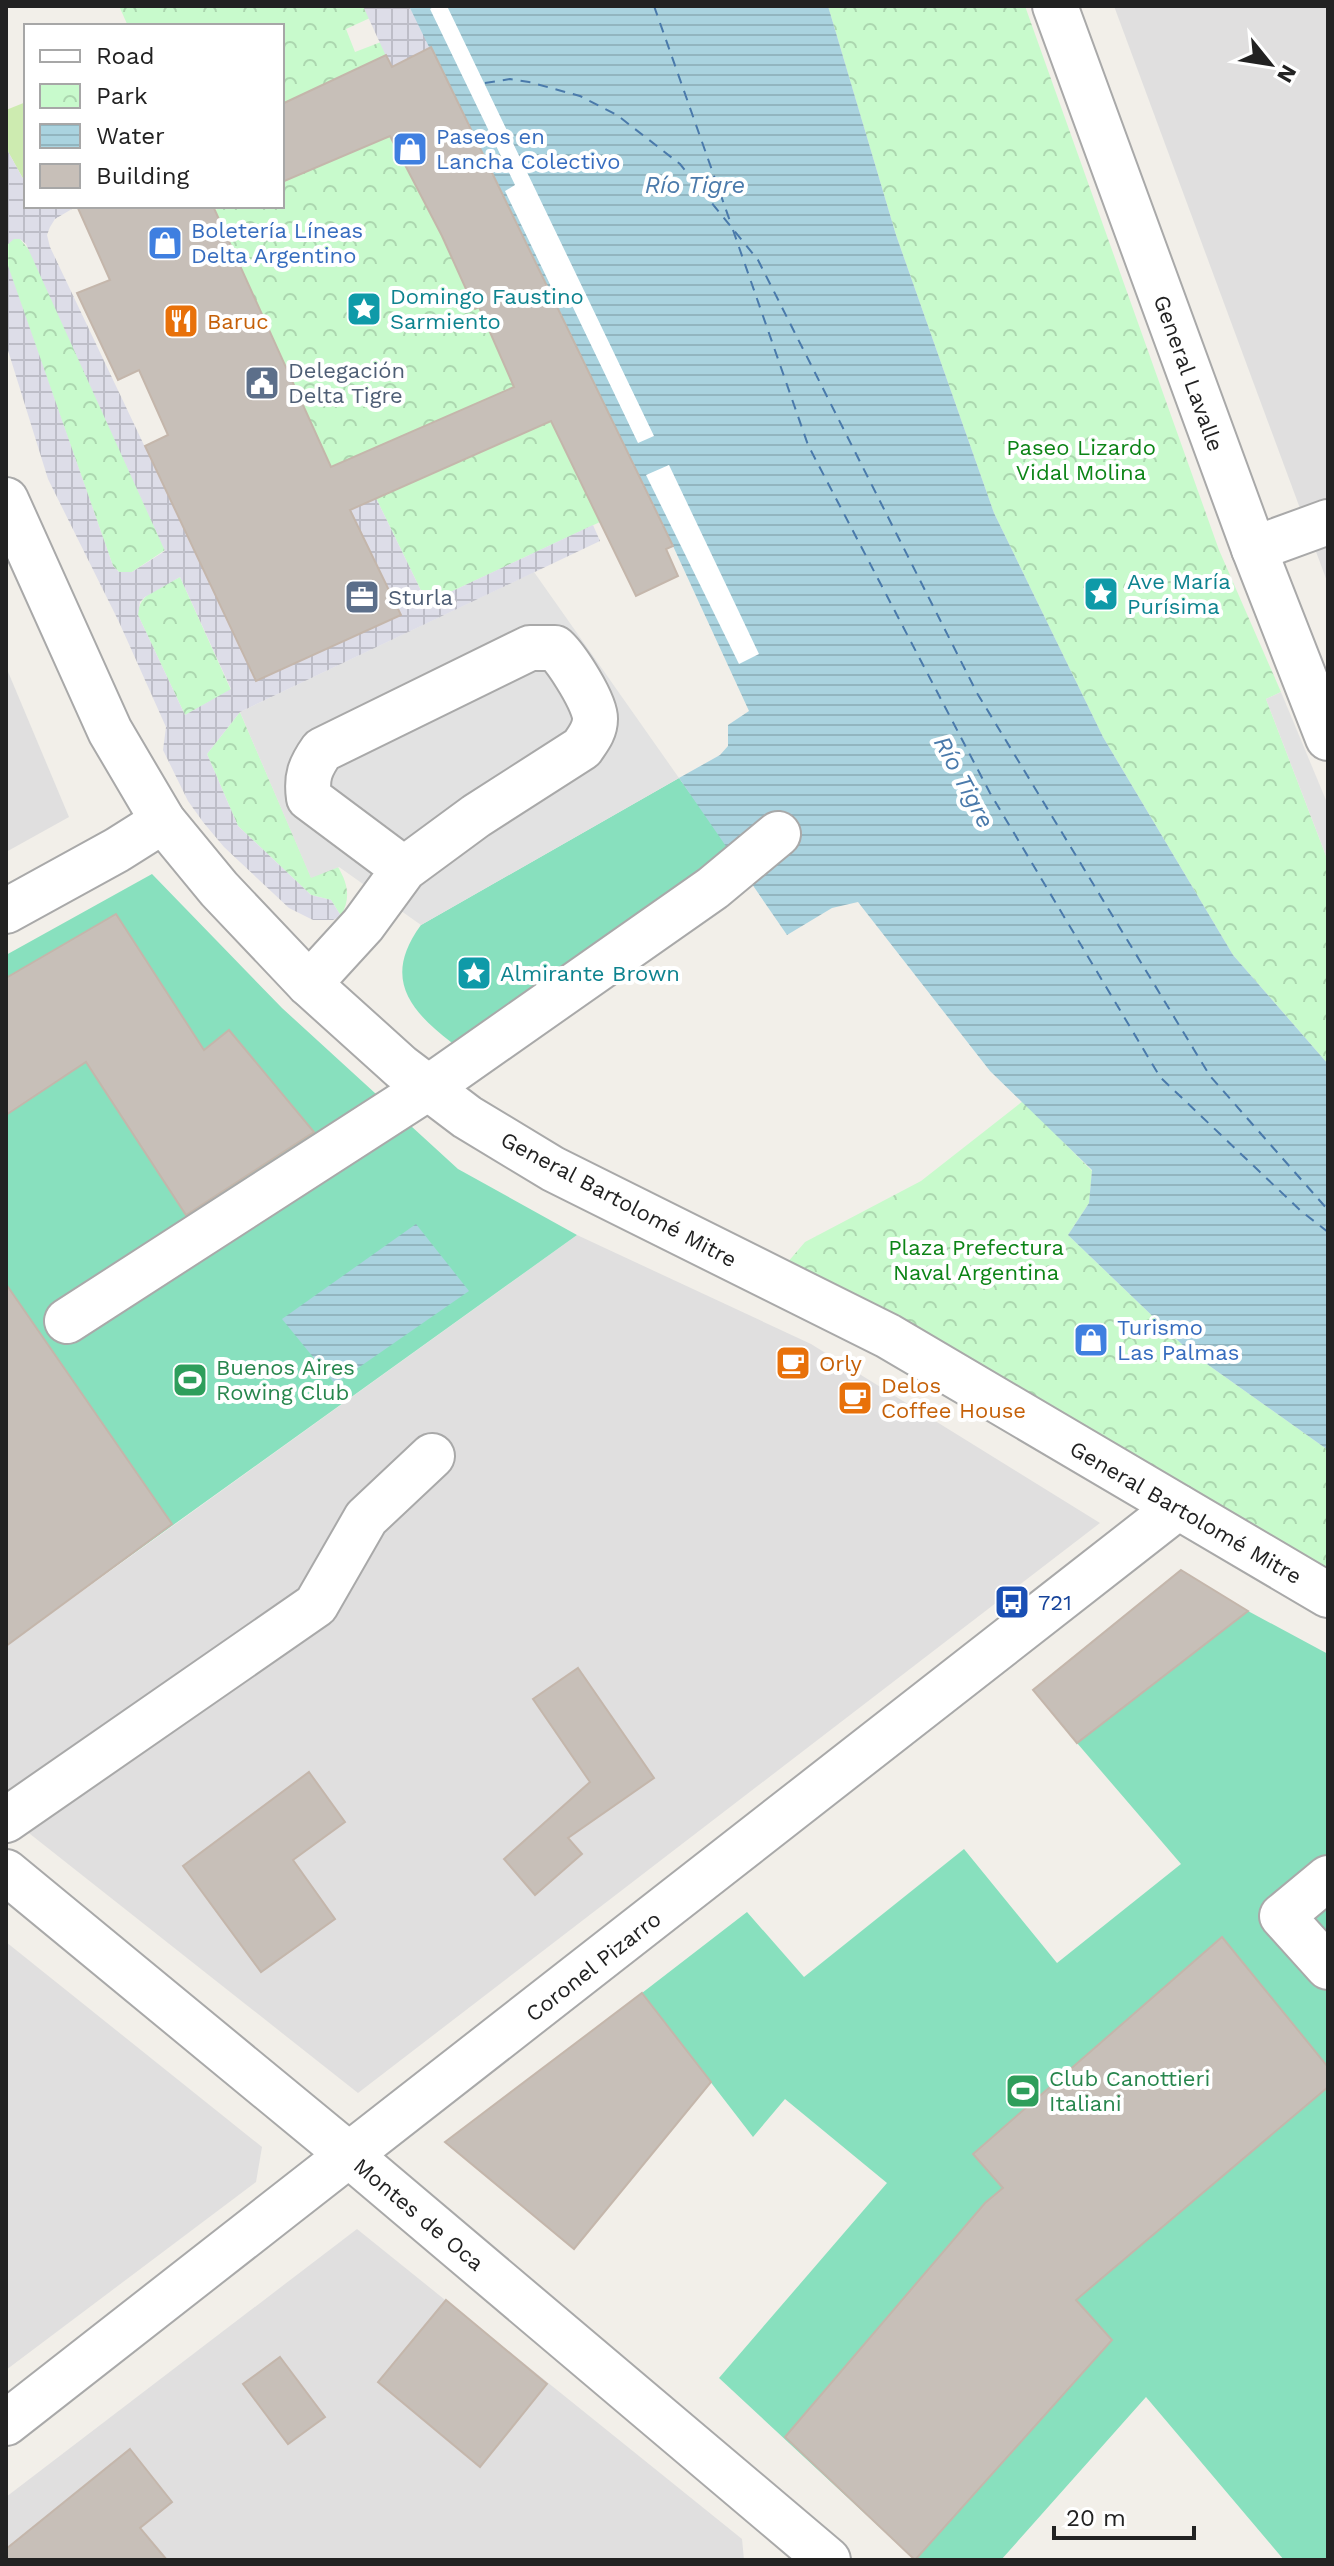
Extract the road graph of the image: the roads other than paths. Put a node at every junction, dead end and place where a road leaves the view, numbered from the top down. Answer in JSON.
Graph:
{"nodes":[{"id":1,"x":1055,"y":6,"type":"edge"},
{"id":2,"x":6,"y":500,"type":"edge"},
{"id":3,"x":1328,"y":522,"type":"edge"},
{"id":4,"x":1254,"y":549,"type":"junction"},
{"id":5,"x":1328,"y":738,"type":"edge"},
{"id":6,"x":163,"y":821,"type":"junction"},
{"id":7,"x":778,"y":834,"type":"dead end"},
{"id":8,"x":404,"y":869,"type":"junction"},
{"id":9,"x":6,"y":911,"type":"edge"},
{"id":10,"x":309,"y":984,"type":"junction"},
{"id":11,"x":428,"y":1088,"type":"junction"},
{"id":12,"x":67,"y":1321,"type":"dead end"},
{"id":13,"x":432,"y":1456,"type":"dead end"},
{"id":14,"x":1178,"y":1507,"type":"junction"},
{"id":15,"x":1328,"y":1595,"type":"edge"},
{"id":16,"x":6,"y":1820,"type":"edge"},
{"id":17,"x":6,"y":1872,"type":"edge"},
{"id":18,"x":1328,"y":1878,"type":"edge"},
{"id":19,"x":1328,"y":1967,"type":"edge"},
{"id":20,"x":348,"y":2154,"type":"junction"},
{"id":21,"x":6,"y":2423,"type":"edge"},
{"id":22,"x":810,"y":2555,"type":"edge"}],
"edges":[{"from":1,"to":4,"type":"street","name":"General Lavalle"},
{"from":2,"to":6,"type":"street","name":"General Bartolomé Mitre"},
{"from":3,"to":4,"type":"street"},
{"from":4,"to":5,"type":"street","name":"General Lavalle"},
{"from":6,"to":9,"type":"street"},
{"from":6,"to":10,"type":"street","name":"General Bartolomé Mitre"},
{"from":7,"to":11,"type":"street"},
{"from":8,"to":8,"type":"street"},
{"from":8,"to":10,"type":"street"},
{"from":10,"to":11,"type":"street","name":"General Bartolomé Mitre"},
{"from":11,"to":12,"type":"street"},
{"from":11,"to":14,"type":"street","name":"General Bartolomé Mitre"},
{"from":13,"to":16,"type":"street"},
{"from":14,"to":15,"type":"street","name":"General Bartolomé Mitre"},
{"from":14,"to":20,"type":"street","name":"Coronel Pizarro"},
{"from":17,"to":20,"type":"street","name":"Montes de Oca"},
{"from":18,"to":19,"type":"street"},
{"from":20,"to":21,"type":"street","name":"Coronel Pizarro"},
{"from":20,"to":22,"type":"street","name":"Montes de Oca"}]}
